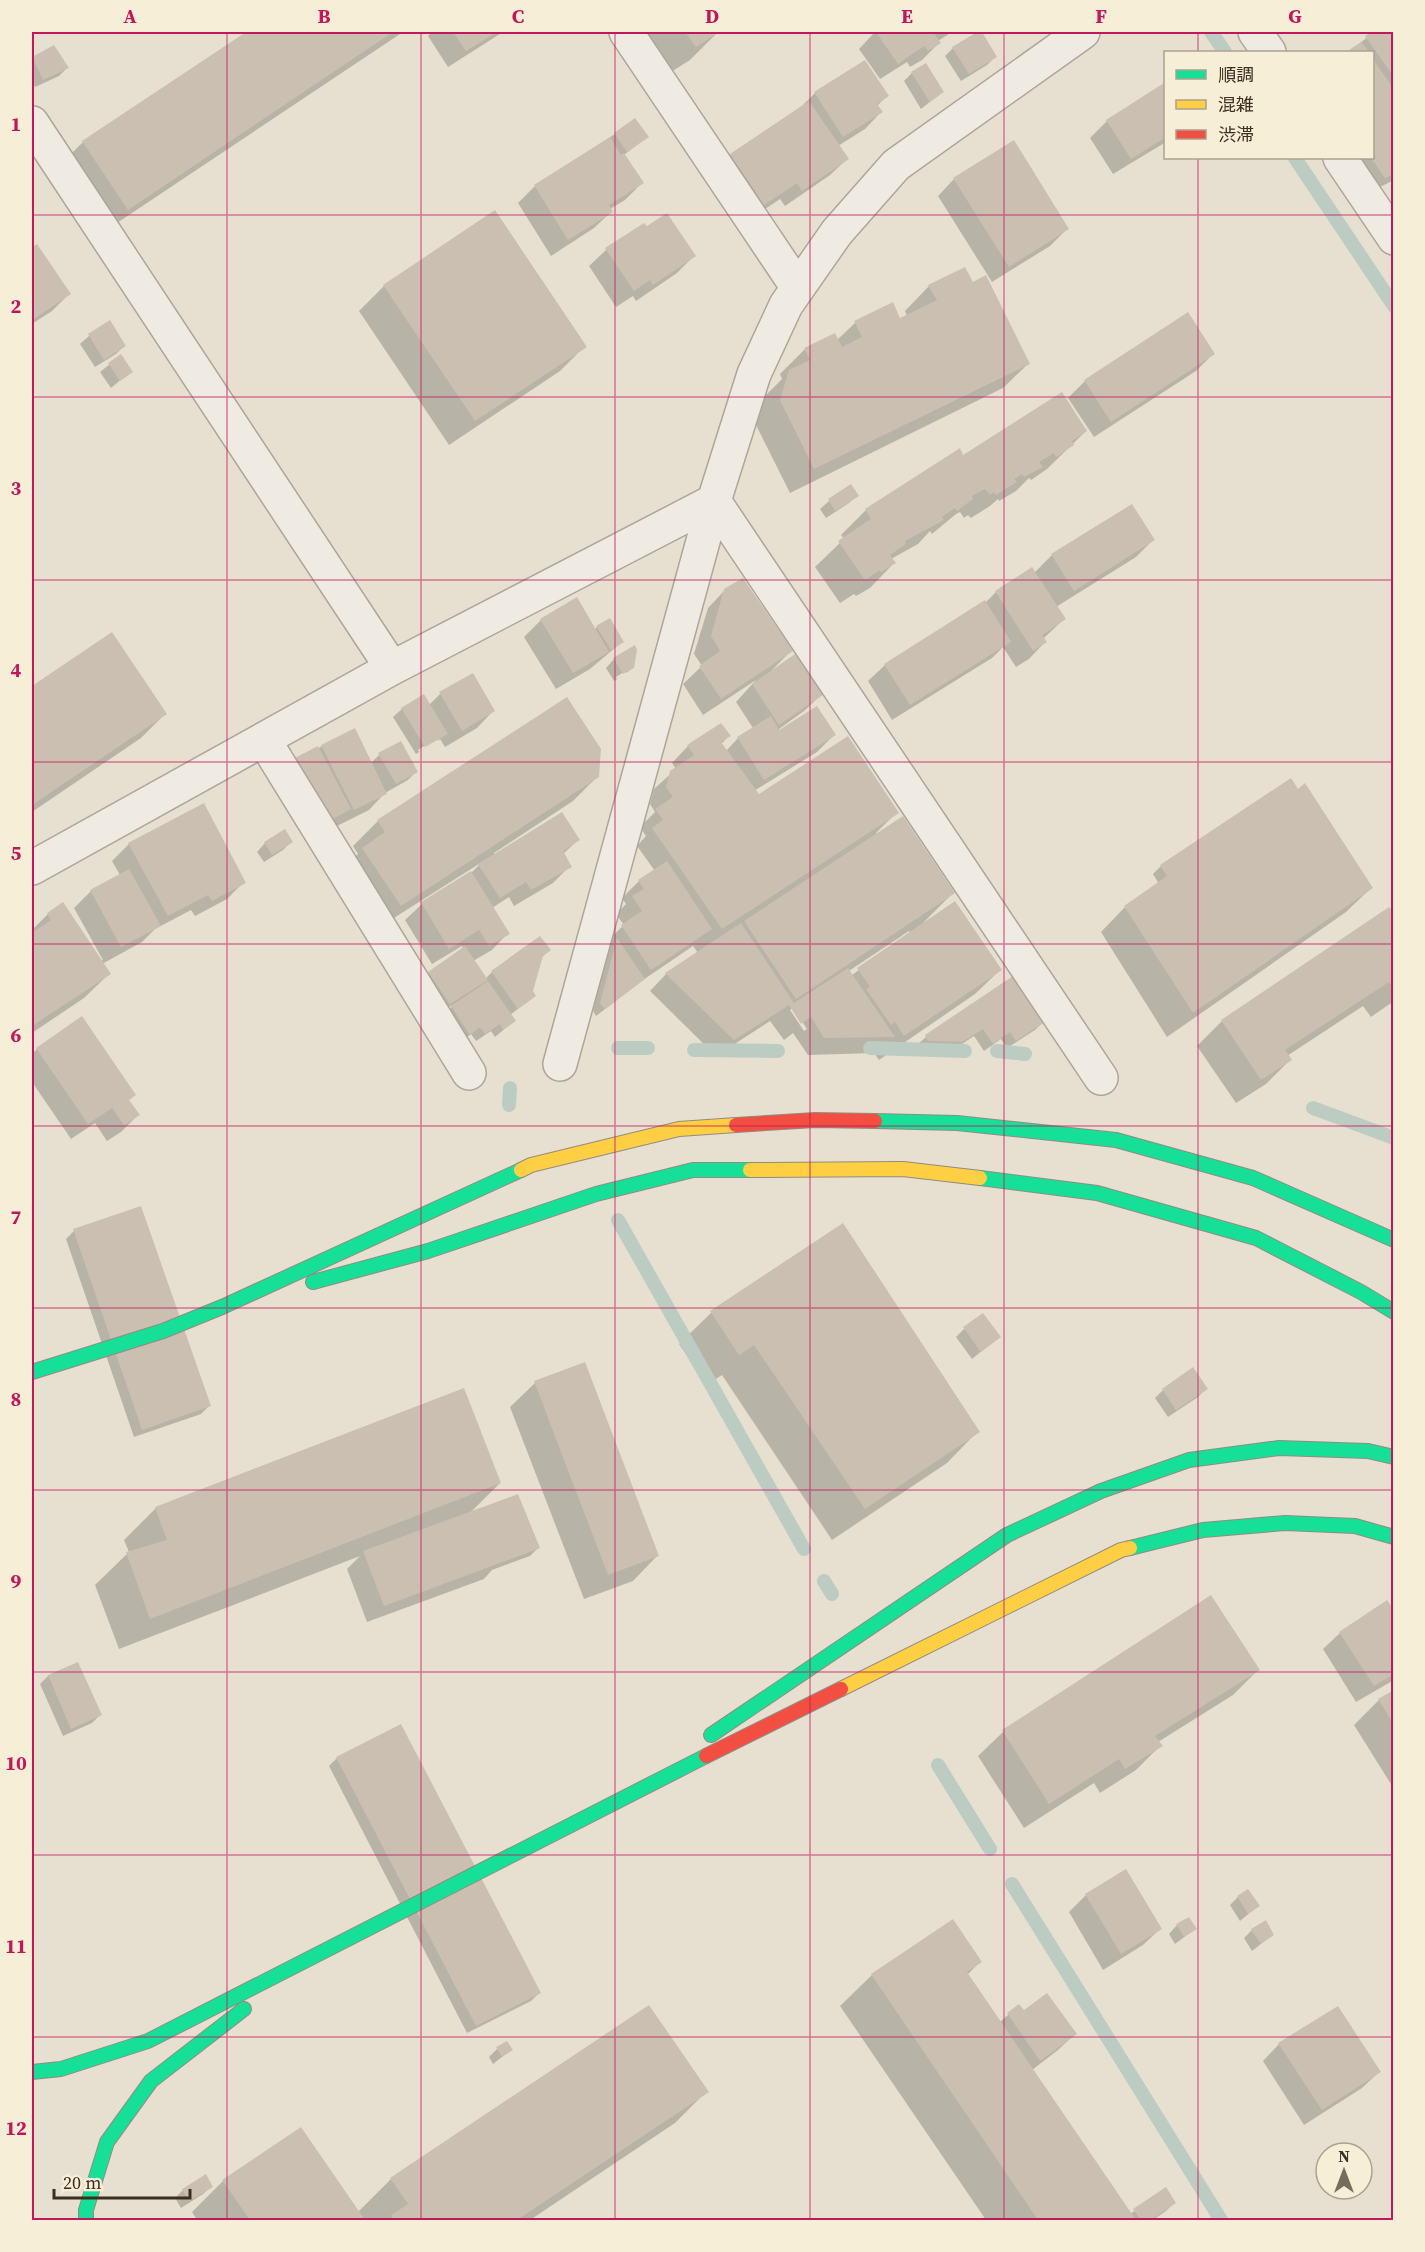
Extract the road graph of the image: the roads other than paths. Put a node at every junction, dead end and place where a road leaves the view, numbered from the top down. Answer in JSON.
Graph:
{"nodes":[{"id":1,"x":626,"y":32,"type":"edge"},
{"id":2,"x":1083,"y":32,"type":"edge"},
{"id":3,"x":1255,"y":32,"type":"edge"},
{"id":4,"x":1268,"y":51,"type":"edge"},
{"id":5,"x":32,"y":123,"type":"edge"},
{"id":6,"x":1341,"y":159,"type":"edge"},
{"id":7,"x":1389,"y":221,"type":"edge"},
{"id":8,"x":798,"y":288,"type":"junction"},
{"id":9,"x":714,"y":501,"type":"junction"},
{"id":10,"x":392,"y":668,"type":"junction"},
{"id":11,"x":264,"y":740,"type":"junction"},
{"id":12,"x":32,"y":868,"type":"edge"},
{"id":13,"x":560,"y":1064,"type":"dead end"},
{"id":14,"x":470,"y":1073,"type":"dead end"},
{"id":15,"x":1101,"y":1078,"type":"dead end"},
{"id":16,"x":1394,"y":1240,"type":"edge"},
{"id":17,"x":222,"y":1307,"type":"junction"},
{"id":18,"x":1394,"y":1312,"type":"edge"},
{"id":19,"x":32,"y":1372,"type":"edge"},
{"id":20,"x":1394,"y":1457,"type":"edge"},
{"id":21,"x":1394,"y":1537,"type":"edge"},
{"id":22,"x":607,"y":1805,"type":"junction"},
{"id":23,"x":307,"y":1960,"type":"junction"},
{"id":24,"x":32,"y":2072,"type":"edge"},
{"id":25,"x":86,"y":2220,"type":"edge"}],
"edges":[{"from":1,"to":8,"type":"street"},
{"from":2,"to":8,"type":"street"},
{"from":3,"to":4,"type":"street"},
{"from":5,"to":10,"type":"street"},
{"from":6,"to":7,"type":"street"},
{"from":8,"to":9,"type":"street"},
{"from":9,"to":10,"type":"street"},
{"from":9,"to":13,"type":"street"},
{"from":9,"to":15,"type":"street"},
{"from":10,"to":11,"type":"street"},
{"from":11,"to":12,"type":"street"},
{"from":11,"to":14,"type":"street"},
{"from":16,"to":17,"type":"highway"},
{"from":17,"to":18,"type":"highway"},
{"from":17,"to":19,"type":"highway"},
{"from":20,"to":22,"type":"highway"},
{"from":21,"to":22,"type":"highway"},
{"from":22,"to":23,"type":"highway"},
{"from":23,"to":24,"type":"highway"},
{"from":23,"to":25,"type":"highway"}]}
